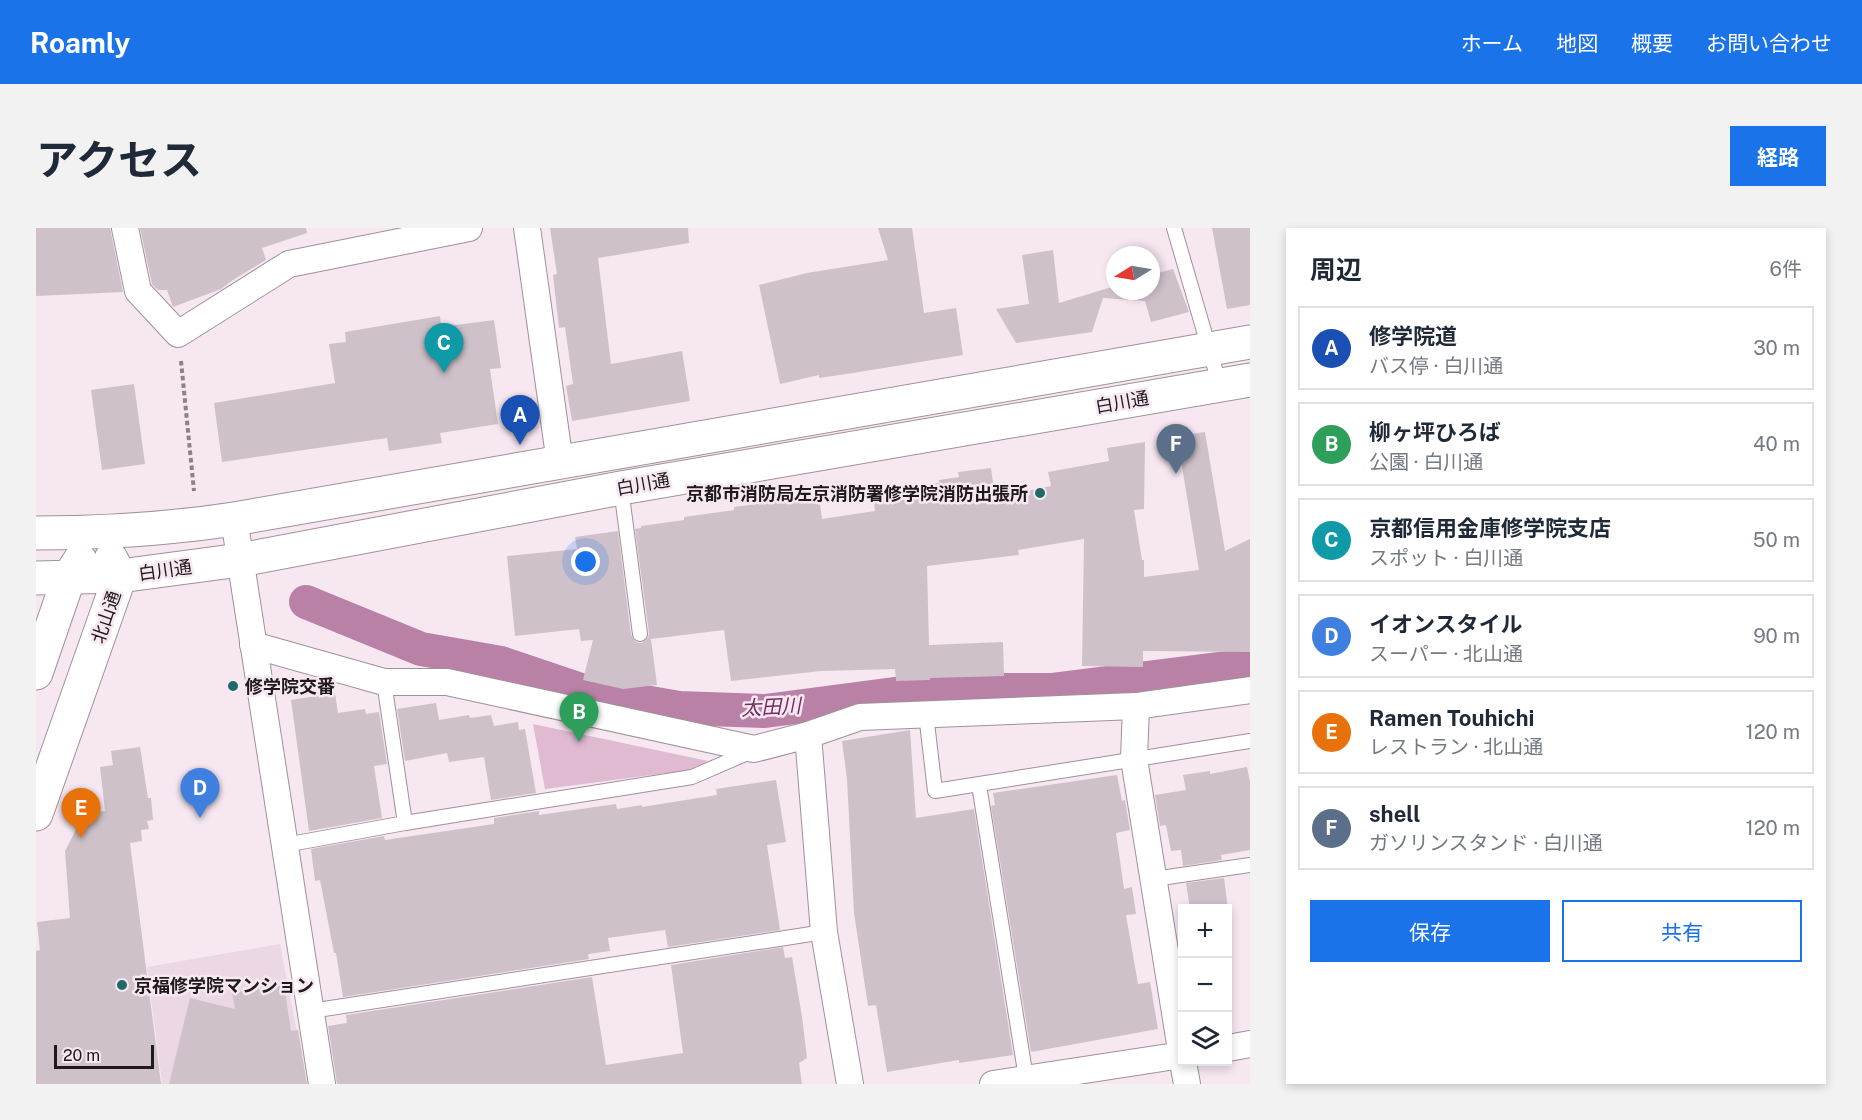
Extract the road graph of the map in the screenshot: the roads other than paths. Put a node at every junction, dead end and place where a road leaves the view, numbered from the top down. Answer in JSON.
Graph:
{"nodes":[{"id":1,"x":126,"y":228,"type":"edge"},
{"id":2,"x":469,"y":228,"type":"edge"},
{"id":3,"x":527,"y":228,"type":"edge"},
{"id":4,"x":1174,"y":228,"type":"edge"},
{"id":5,"x":1250,"y":342,"type":"edge"},
{"id":6,"x":1209,"y":349,"type":"junction"},
{"id":7,"x":1235,"y":383,"type":"edge"},
{"id":8,"x":560,"y":463,"type":"junction"},
{"id":9,"x":621,"y":488,"type":"junction"},
{"id":10,"x":234,"y":519,"type":"junction"},
{"id":11,"x":36,"y":533,"type":"edge"},
{"id":12,"x":98,"y":533,"type":"junction"},
{"id":13,"x":240,"y":560,"type":"junction"},
{"id":14,"x":120,"y":576,"type":"junction"},
{"id":15,"x":69,"y":577,"type":"junction"},
{"id":16,"x":36,"y":578,"type":"edge"},
{"id":17,"x":640,"y":634,"type":"dead end"},
{"id":18,"x":254,"y":645,"type":"junction"},
{"id":19,"x":36,"y":673,"type":"edge"},
{"id":20,"x":384,"y":682,"type":"junction"},
{"id":21,"x":1250,"y":690,"type":"edge"},
{"id":22,"x":1136,"y":706,"type":"junction"},
{"id":23,"x":926,"y":714,"type":"junction"},
{"id":24,"x":808,"y":735,"type":"junction"},
{"id":25,"x":1250,"y":741,"type":"edge"},
{"id":26,"x":754,"y":750,"type":"junction"},
{"id":27,"x":1134,"y":759,"type":"junction"},
{"id":28,"x":978,"y":785,"type":"junction"},
{"id":29,"x":36,"y":814,"type":"edge"},
{"id":30,"x":405,"y":823,"type":"junction"},
{"id":31,"x":285,"y":845,"type":"junction"},
{"id":32,"x":1250,"y":865,"type":"edge"},
{"id":33,"x":1154,"y":879,"type":"junction"},
{"id":34,"x":824,"y":932,"type":"junction"},
{"id":35,"x":311,"y":1011,"type":"junction"},
{"id":36,"x":1178,"y":1030,"type":"edge"},
{"id":37,"x":1250,"y":1044,"type":"edge"},
{"id":38,"x":1232,"y":1047,"type":"edge"},
{"id":39,"x":1178,"y":1056,"type":"edge"},
{"id":40,"x":1184,"y":1066,"type":"edge"},
{"id":41,"x":1026,"y":1082,"type":"edge"},
{"id":42,"x":322,"y":1084,"type":"edge"},
{"id":43,"x":850,"y":1084,"type":"edge"},
{"id":44,"x":993,"y":1084,"type":"edge"},
{"id":45,"x":1187,"y":1084,"type":"edge"}],
"edges":[{"from":1,"to":2,"type":"street"},
{"from":3,"to":8,"type":"street"},
{"from":4,"to":6,"type":"lane"},
{"from":5,"to":6,"type":"street","name":"白川通"},
{"from":6,"to":7,"type":"lane"},
{"from":6,"to":8,"type":"street","name":"白川通"},
{"from":7,"to":9,"type":"street","name":"白川通"},
{"from":8,"to":10,"type":"street","name":"白川通"},
{"from":9,"to":13,"type":"street","name":"白川通"},
{"from":9,"to":17,"type":"lane"},
{"from":10,"to":12,"type":"street","name":"白川通"},
{"from":10,"to":13,"type":"street"},
{"from":11,"to":12,"type":"street","name":"白川通"},
{"from":12,"to":14,"type":"street","name":"北山通"},
{"from":12,"to":15,"type":"street"},
{"from":13,"to":14,"type":"street","name":"白川通"},
{"from":13,"to":18,"type":"street"},
{"from":14,"to":15,"type":"street","name":"白川通"},
{"from":14,"to":29,"type":"street","name":"北山通"},
{"from":15,"to":16,"type":"street","name":"白川通"},
{"from":15,"to":19,"type":"street"},
{"from":18,"to":20,"type":"street"},
{"from":18,"to":31,"type":"street"},
{"from":20,"to":26,"type":"street"},
{"from":20,"to":30,"type":"lane"},
{"from":21,"to":22,"type":"street"},
{"from":22,"to":23,"type":"street"},
{"from":22,"to":27,"type":"street"},
{"from":23,"to":24,"type":"street"},
{"from":23,"to":28,"type":"lane"},
{"from":24,"to":26,"type":"street"},
{"from":24,"to":34,"type":"street"},
{"from":25,"to":27,"type":"lane"},
{"from":26,"to":30,"type":"lane"},
{"from":27,"to":28,"type":"lane"},
{"from":27,"to":33,"type":"street"},
{"from":28,"to":41,"type":"lane"},
{"from":30,"to":31,"type":"lane"},
{"from":31,"to":35,"type":"street"},
{"from":32,"to":33,"type":"lane"},
{"from":33,"to":36,"type":"street"},
{"from":34,"to":35,"type":"lane"},
{"from":34,"to":43,"type":"street"},
{"from":35,"to":42,"type":"street"},
{"from":37,"to":38,"type":"street"},
{"from":39,"to":41,"type":"street"},
{"from":40,"to":45,"type":"street"},
{"from":41,"to":44,"type":"street"}]}
